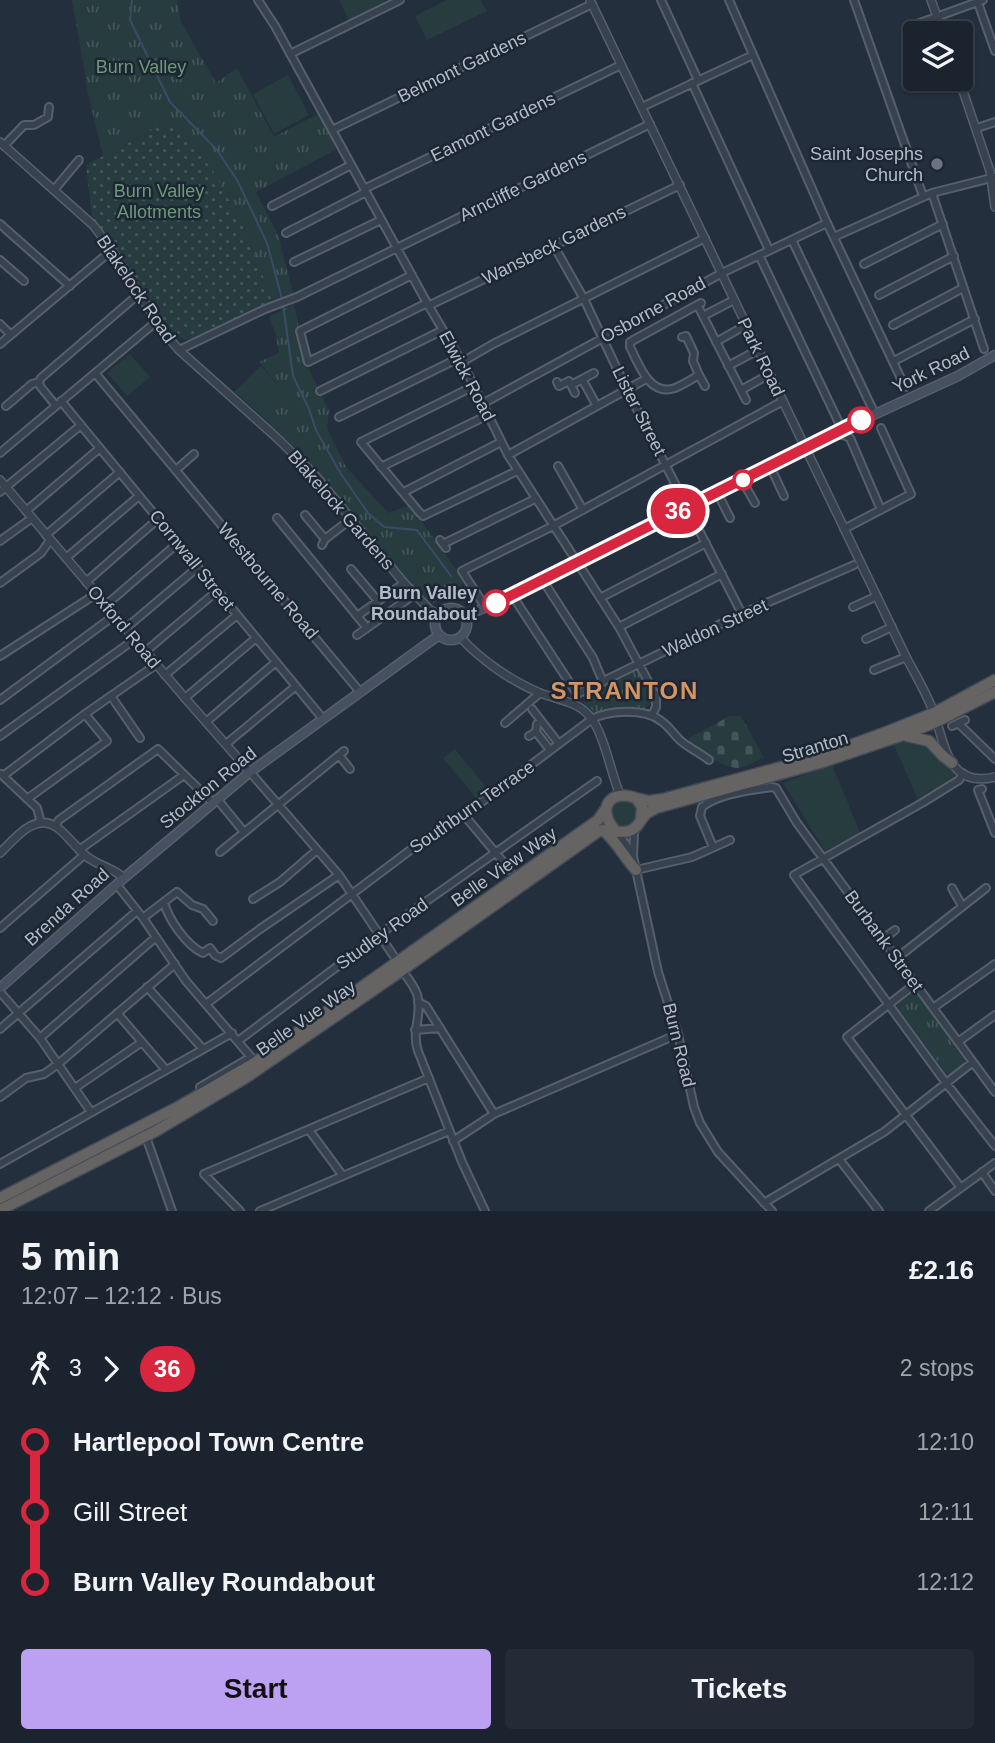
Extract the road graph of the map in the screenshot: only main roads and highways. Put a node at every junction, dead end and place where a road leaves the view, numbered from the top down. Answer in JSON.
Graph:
{"nodes":[{"id":1,"x":995,"y":355,"type":"edge"},
{"id":2,"x":465,"y":616,"type":"junction"},
{"id":3,"x":439,"y":635,"type":"junction"},
{"id":4,"x":995,"y":680,"type":"edge"},
{"id":5,"x":995,"y":691,"type":"edge"},
{"id":6,"x":935,"y":718,"type":"junction"},
{"id":7,"x":904,"y":735,"type":"junction"},
{"id":8,"x":952,"y":763,"type":"road end"},
{"id":9,"x":636,"y":798,"type":"junction"},
{"id":10,"x":605,"y":810,"type":"junction"},
{"id":11,"x":639,"y":823,"type":"junction"},
{"id":12,"x":603,"y":830,"type":"junction"},
{"id":13,"x":616,"y":831,"type":"junction"},
{"id":14,"x":636,"y":870,"type":"road end"},
{"id":15,"x":124,"y":878,"type":"joint"},
{"id":16,"x":418,"y":946,"type":"joint"},
{"id":17,"x":397,"y":962,"type":"junction"},
{"id":18,"x":0,"y":990,"type":"edge"},
{"id":19,"x":144,"y":1131,"type":"junction"},
{"id":20,"x":0,"y":1198,"type":"edge"},
{"id":21,"x":0,"y":1210,"type":"edge"}],
"edges":[{"from":1,"to":2,"type":"main road","name":"York Road"},
{"from":2,"to":3,"type":"main road"},
{"from":2,"to":3,"type":"main road"},
{"from":3,"to":15,"type":"main road","name":"Stockton Road"},
{"from":4,"to":6,"type":"highway"},
{"from":5,"to":6,"type":"highway","name":"Stranton"},
{"from":6,"to":7,"type":"highway","name":"Stranton"},
{"from":6,"to":9,"type":"highway","name":"Stranton"},
{"from":7,"to":8,"type":"highway"},
{"from":7,"to":11,"type":"highway","name":"Stranton"},
{"from":9,"to":10,"type":"highway"},
{"from":9,"to":11,"type":"highway"},
{"from":10,"to":13,"type":"highway"},
{"from":10,"to":16,"type":"highway","name":"Belle View Way"},
{"from":11,"to":13,"type":"highway"},
{"from":12,"to":13,"type":"highway"},
{"from":12,"to":14,"type":"highway"},
{"from":12,"to":17,"type":"highway","name":"Belle Vue Way"},
{"from":15,"to":18,"type":"main road","name":"Brenda Road"},
{"from":16,"to":17,"type":"highway","name":"Belle Vue Way"},
{"from":17,"to":19,"type":"highway","name":"Belle Vue Way"},
{"from":19,"to":20,"type":"highway","name":"Belle Vue Way"},
{"from":19,"to":21,"type":"highway","name":"Belle Vue Way"}]}
